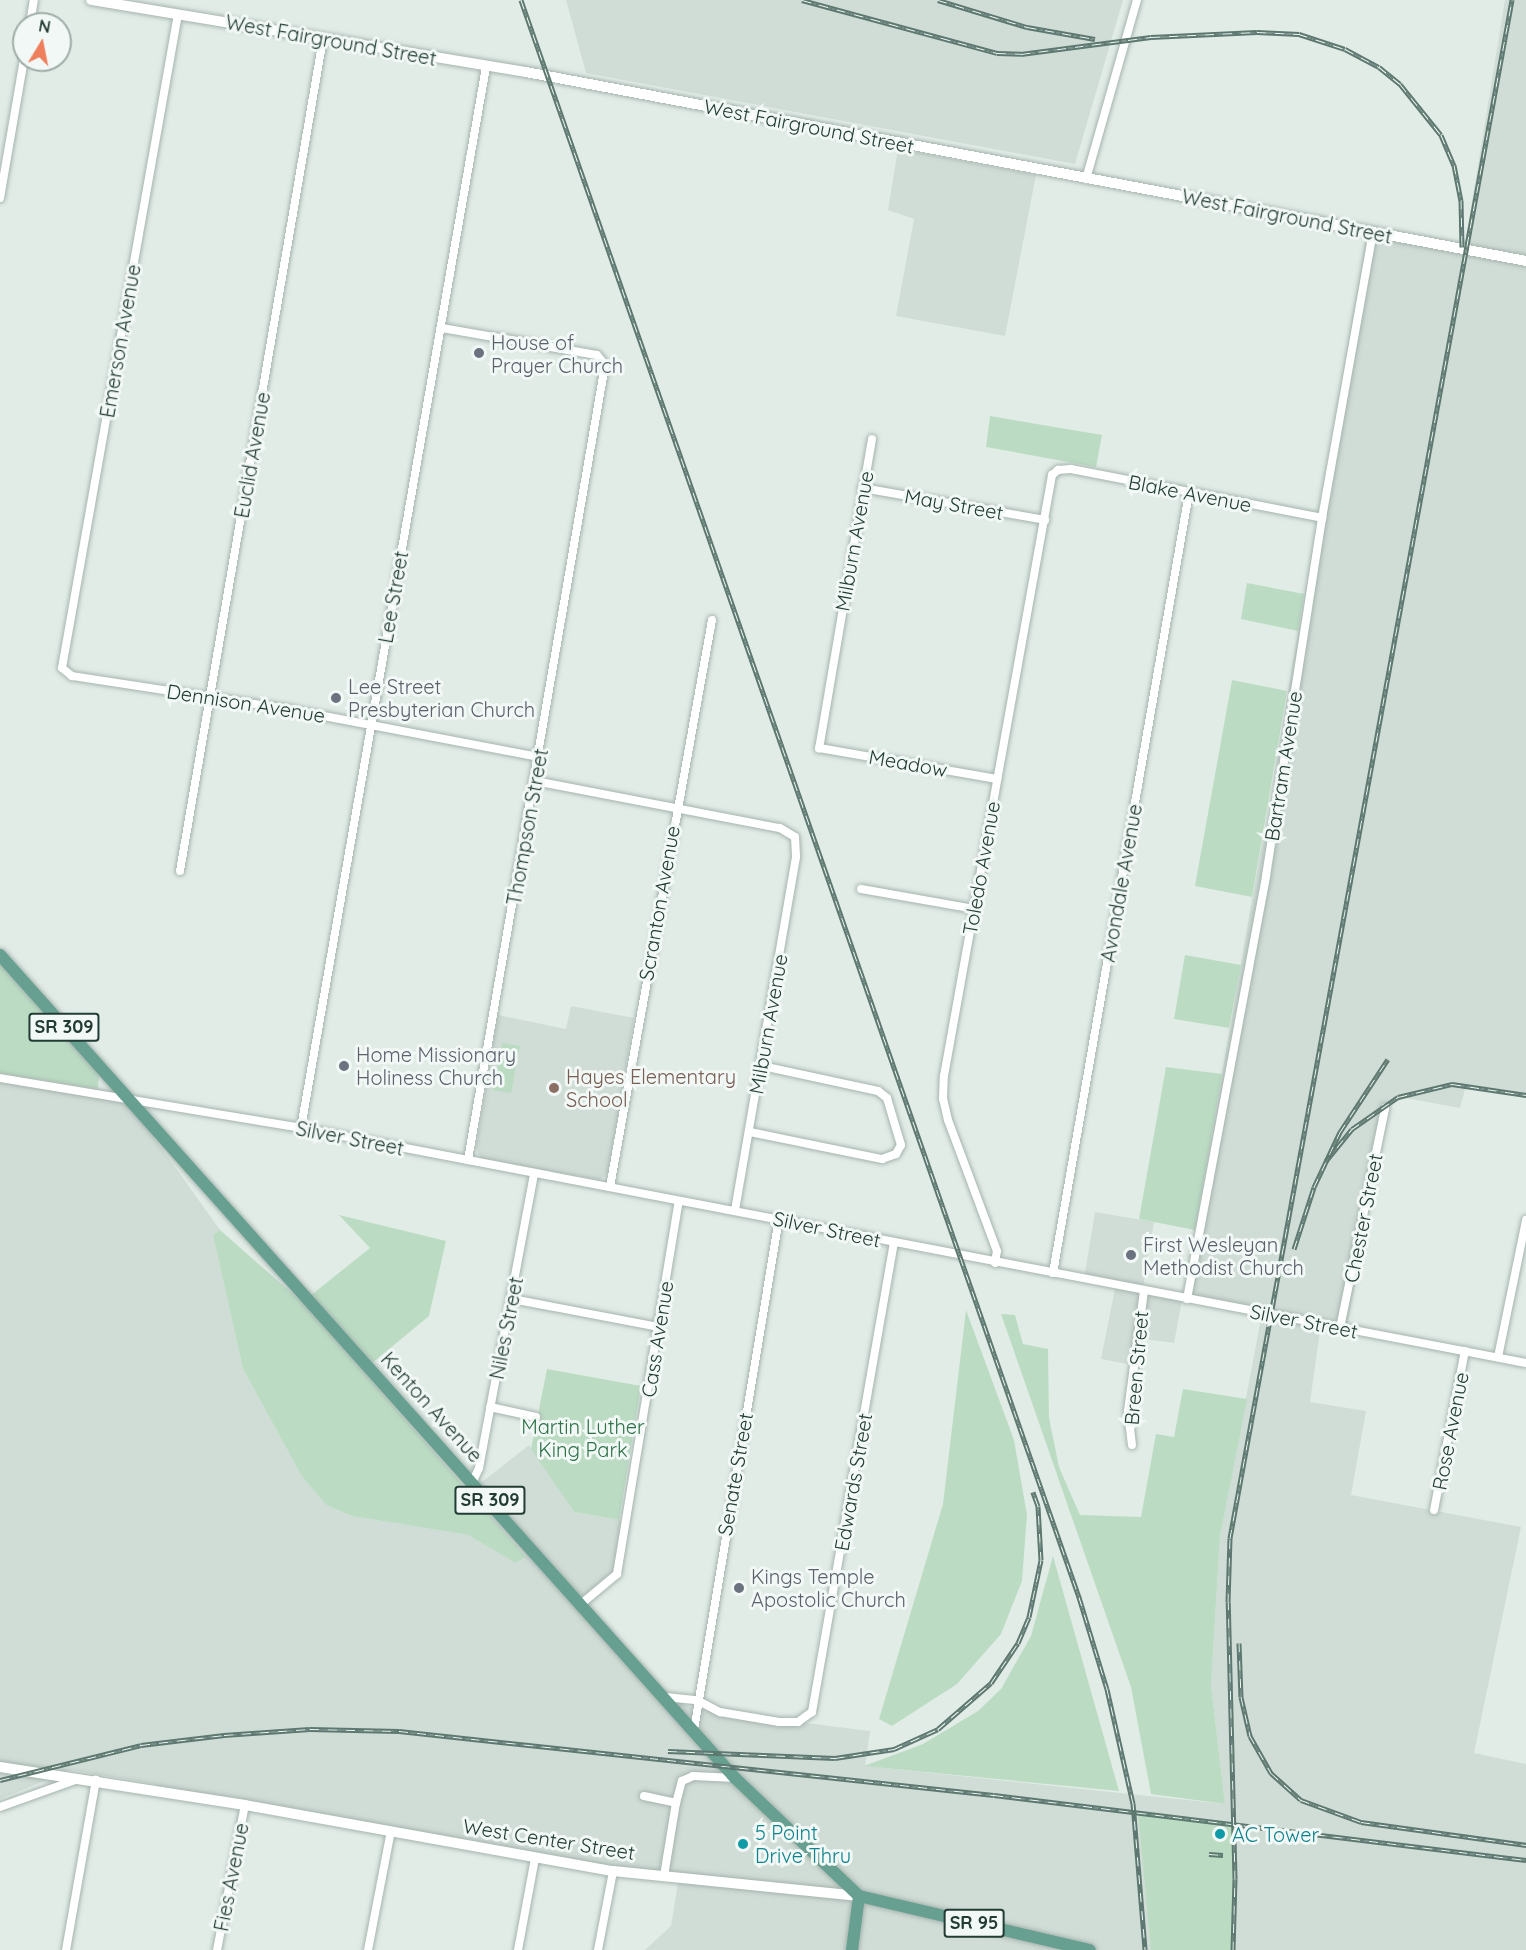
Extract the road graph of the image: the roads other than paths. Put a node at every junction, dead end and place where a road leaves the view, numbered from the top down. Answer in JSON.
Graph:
{"nodes":[{"id":1,"x":91,"y":0,"type":"edge"},
{"id":2,"x":1137,"y":0,"type":"edge"},
{"id":3,"x":178,"y":14,"type":"junction"},
{"id":4,"x":323,"y":39,"type":"junction"},
{"id":5,"x":486,"y":67,"type":"junction"},
{"id":6,"x":22,"y":72,"type":"edge"},
{"id":7,"x":1086,"y":179,"type":"junction"},
{"id":8,"x":0,"y":198,"type":"edge"},
{"id":9,"x":1373,"y":232,"type":"junction"},
{"id":10,"x":1526,"y":261,"type":"edge"},
{"id":11,"x":442,"y":328,"type":"junction"},
{"id":12,"x":872,"y":439,"type":"dead end"},
{"id":13,"x":1058,"y":470,"type":"joint"},
{"id":14,"x":862,"y":488,"type":"junction"},
{"id":15,"x":1189,"y":493,"type":"junction"},
{"id":16,"x":1322,"y":518,"type":"junction"},
{"id":17,"x":1045,"y":520,"type":"junction"},
{"id":18,"x":712,"y":620,"type":"dead end"},
{"id":19,"x":62,"y":668,"type":"joint"},
{"id":20,"x":209,"y":696,"type":"junction"},
{"id":21,"x":370,"y":724,"type":"junction"},
{"id":22,"x":819,"y":748,"type":"joint"},
{"id":23,"x":539,"y":757,"type":"junction"},
{"id":24,"x":997,"y":779,"type":"junction"},
{"id":25,"x":535,"y":781,"type":"junction"},
{"id":26,"x":676,"y":810,"type":"junction"},
{"id":27,"x":180,"y":871,"type":"dead end"},
{"id":28,"x":861,"y":889,"type":"dead end"},
{"id":29,"x":974,"y":909,"type":"junction"},
{"id":30,"x":0,"y":955,"type":"edge"},
{"id":31,"x":762,"y":1066,"type":"junction"},
{"id":32,"x":0,"y":1078,"type":"edge"},
{"id":33,"x":127,"y":1098,"type":"junction"},
{"id":34,"x":1384,"y":1108,"type":"dead end"},
{"id":35,"x":301,"y":1128,"type":"junction"},
{"id":36,"x":750,"y":1132,"type":"junction"},
{"id":37,"x":468,"y":1160,"type":"junction"},
{"id":38,"x":534,"y":1173,"type":"junction"},
{"id":39,"x":610,"y":1187,"type":"junction"},
{"id":40,"x":679,"y":1201,"type":"junction"},
{"id":41,"x":735,"y":1211,"type":"junction"},
{"id":42,"x":779,"y":1219,"type":"junction"},
{"id":43,"x":1526,"y":1220,"type":"edge"},
{"id":44,"x":894,"y":1244,"type":"junction"},
{"id":45,"x":995,"y":1263,"type":"junction"},
{"id":46,"x":1053,"y":1273,"type":"junction"},
{"id":47,"x":1144,"y":1291,"type":"junction"},
{"id":48,"x":512,"y":1299,"type":"junction"},
{"id":49,"x":1187,"y":1299,"type":"junction"},
{"id":50,"x":659,"y":1327,"type":"junction"},
{"id":51,"x":1341,"y":1328,"type":"junction"},
{"id":52,"x":1466,"y":1351,"type":"junction"},
{"id":53,"x":1498,"y":1357,"type":"junction"},
{"id":54,"x":1526,"y":1363,"type":"edge"},
{"id":55,"x":490,"y":1407,"type":"junction"},
{"id":56,"x":536,"y":1417,"type":"dead end"},
{"id":57,"x":1132,"y":1445,"type":"dead end"},
{"id":58,"x":473,"y":1481,"type":"junction"},
{"id":59,"x":1434,"y":1510,"type":"dead end"},
{"id":60,"x":581,"y":1604,"type":"junction"},
{"id":61,"x":666,"y":1697,"type":"junction"},
{"id":62,"x":697,"y":1700,"type":"junction"},
{"id":63,"x":694,"y":1730,"type":"junction"},
{"id":64,"x":0,"y":1767,"type":"edge"},
{"id":65,"x":81,"y":1778,"type":"junction"},
{"id":66,"x":735,"y":1778,"type":"junction"},
{"id":67,"x":96,"y":1780,"type":"junction"},
{"id":68,"x":644,"y":1796,"type":"dead end"},
{"id":69,"x":676,"y":1803,"type":"junction"},
{"id":70,"x":245,"y":1805,"type":"junction"},
{"id":71,"x":0,"y":1807,"type":"edge"},
{"id":72,"x":391,"y":1831,"type":"junction"},
{"id":73,"x":535,"y":1858,"type":"junction"},
{"id":74,"x":613,"y":1871,"type":"junction"},
{"id":75,"x":664,"y":1876,"type":"junction"},
{"id":76,"x":858,"y":1896,"type":"junction"},
{"id":77,"x":66,"y":1950,"type":"edge"},
{"id":78,"x":217,"y":1950,"type":"edge"},
{"id":79,"x":368,"y":1950,"type":"edge"},
{"id":80,"x":518,"y":1950,"type":"edge"},
{"id":81,"x":598,"y":1950,"type":"edge"},
{"id":82,"x":852,"y":1950,"type":"edge"},
{"id":83,"x":1090,"y":1950,"type":"edge"}],
"edges":[{"from":1,"to":3,"type":"street","name":"West Fairground Street"},
{"from":2,"to":7,"type":"street"},
{"from":3,"to":4,"type":"street","name":"West Fairground Street"},
{"from":3,"to":19,"type":"street","name":"Emerson Avenue"},
{"from":4,"to":5,"type":"street","name":"West Fairground Street"},
{"from":4,"to":20,"type":"street","name":"Euclid Avenue"},
{"from":5,"to":7,"type":"street","name":"West Fairground Street"},
{"from":5,"to":11,"type":"street","name":"Lee Street"},
{"from":6,"to":8,"type":"street"},
{"from":7,"to":9,"type":"street","name":"West Fairground Street"},
{"from":9,"to":10,"type":"street","name":"West Fairground Street"},
{"from":9,"to":16,"type":"street","name":"Bartram Avenue"},
{"from":11,"to":21,"type":"street","name":"Lee Street"},
{"from":11,"to":23,"type":"street","name":"Thompson Street"},
{"from":12,"to":14,"type":"street","name":"Milburn Avenue"},
{"from":13,"to":15,"type":"street","name":"Blake Avenue"},
{"from":13,"to":17,"type":"street","name":"Toledo Avenue"},
{"from":14,"to":17,"type":"street","name":"May Street"},
{"from":14,"to":22,"type":"street","name":"Milburn Avenue"},
{"from":15,"to":16,"type":"street","name":"Blake Avenue"},
{"from":15,"to":46,"type":"street","name":"Avondale Avenue"},
{"from":16,"to":49,"type":"street","name":"Bartram Avenue"},
{"from":17,"to":24,"type":"street","name":"Toledo Avenue"},
{"from":18,"to":26,"type":"street","name":"Scranton Avenue"},
{"from":19,"to":20,"type":"street","name":"Dennison Avenue"},
{"from":20,"to":21,"type":"street","name":"Dennison Avenue"},
{"from":20,"to":27,"type":"street","name":"Euclid Avenue"},
{"from":21,"to":23,"type":"street","name":"Dennison Avenue"},
{"from":21,"to":35,"type":"street","name":"Lee Street"},
{"from":22,"to":24,"type":"street","name":"Meadow"},
{"from":23,"to":25,"type":"street","name":"Thompson Street"},
{"from":24,"to":29,"type":"street","name":"Toledo Avenue"},
{"from":25,"to":26,"type":"street"},
{"from":25,"to":37,"type":"street","name":"Thompson Street"},
{"from":26,"to":31,"type":"street","name":"Milburn Avenue"},
{"from":26,"to":39,"type":"street","name":"Scranton Avenue"},
{"from":28,"to":29,"type":"street"},
{"from":29,"to":45,"type":"street","name":"Toledo Avenue"},
{"from":30,"to":33,"type":"main road","number":"SR 309"},
{"from":31,"to":36,"type":"street","name":"Milburn Avenue"},
{"from":31,"to":36,"type":"street"},
{"from":32,"to":33,"type":"street","name":"Silver Street"},
{"from":33,"to":35,"type":"street","name":"Silver Street"},
{"from":33,"to":58,"type":"main road","name":"Kenton Avenue","number":"SR 309"},
{"from":34,"to":51,"type":"street","name":"Chester Street"},
{"from":35,"to":37,"type":"street","name":"Silver Street"},
{"from":36,"to":41,"type":"street","name":"Milburn Avenue"},
{"from":37,"to":38,"type":"street","name":"Silver Street"},
{"from":38,"to":39,"type":"street","name":"Silver Street"},
{"from":38,"to":48,"type":"street","name":"Niles Street"},
{"from":39,"to":40,"type":"street","name":"Silver Street"},
{"from":40,"to":41,"type":"street","name":"Silver Street"},
{"from":40,"to":50,"type":"street","name":"Cass Avenue"},
{"from":41,"to":42,"type":"street","name":"Silver Street"},
{"from":42,"to":44,"type":"street","name":"Silver Street"},
{"from":42,"to":62,"type":"street","name":"Senate Street"},
{"from":43,"to":53,"type":"street"},
{"from":44,"to":45,"type":"street","name":"Silver Street"},
{"from":44,"to":62,"type":"street","name":"Edwards Street"},
{"from":45,"to":46,"type":"street","name":"Silver Street"},
{"from":46,"to":47,"type":"street","name":"Silver Street"},
{"from":47,"to":49,"type":"street","name":"Silver Street"},
{"from":47,"to":57,"type":"street","name":"Breen Street"},
{"from":48,"to":50,"type":"street"},
{"from":48,"to":55,"type":"street","name":"Niles Street"},
{"from":49,"to":51,"type":"street","name":"Silver Street"},
{"from":50,"to":60,"type":"street","name":"Cass Avenue"},
{"from":51,"to":52,"type":"street","name":"Silver Street"},
{"from":52,"to":53,"type":"street","name":"Silver Street"},
{"from":52,"to":59,"type":"street","name":"Rose Avenue"},
{"from":53,"to":54,"type":"street","name":"Silver Street"},
{"from":55,"to":56,"type":"street"},
{"from":55,"to":58,"type":"street","name":"Niles Street"},
{"from":58,"to":60,"type":"main road","name":"Kenton Avenue","number":"SR 309"},
{"from":60,"to":61,"type":"main road","name":"Kenton Avenue","number":"SR 309"},
{"from":61,"to":62,"type":"street"},
{"from":61,"to":63,"type":"main road","name":"Kenton Avenue","number":"SR 309"},
{"from":62,"to":63,"type":"street","name":"Senate Street"},
{"from":63,"to":66,"type":"main road","name":"Kenton Avenue","number":"SR 309"},
{"from":64,"to":65,"type":"street","name":"West Center Street","number":"SR 95"},
{"from":65,"to":67,"type":"street","name":"West Center Street","number":"SR 95"},
{"from":65,"to":71,"type":"street"},
{"from":66,"to":69,"type":"street"},
{"from":66,"to":76,"type":"main road","name":"Kenton Avenue","number":"SR 309"},
{"from":67,"to":70,"type":"street","name":"West Center Street","number":"SR 95"},
{"from":67,"to":77,"type":"street"},
{"from":68,"to":69,"type":"street"},
{"from":69,"to":75,"type":"street"},
{"from":70,"to":72,"type":"street","name":"West Center Street","number":"SR 95"},
{"from":70,"to":78,"type":"street","name":"Fies Avenue"},
{"from":72,"to":73,"type":"street","name":"West Center Street","number":"SR 95"},
{"from":72,"to":79,"type":"street"},
{"from":73,"to":74,"type":"street","name":"West Center Street","number":"SR 95"},
{"from":73,"to":80,"type":"street"},
{"from":74,"to":75,"type":"street","name":"West Center Street","number":"SR 95"},
{"from":74,"to":81,"type":"street"},
{"from":75,"to":76,"type":"street","name":"West Center Street","number":"SR 95"},
{"from":76,"to":82,"type":"main road"},
{"from":76,"to":83,"type":"main road","name":"West Center Street","number":"SR 95"}]}
